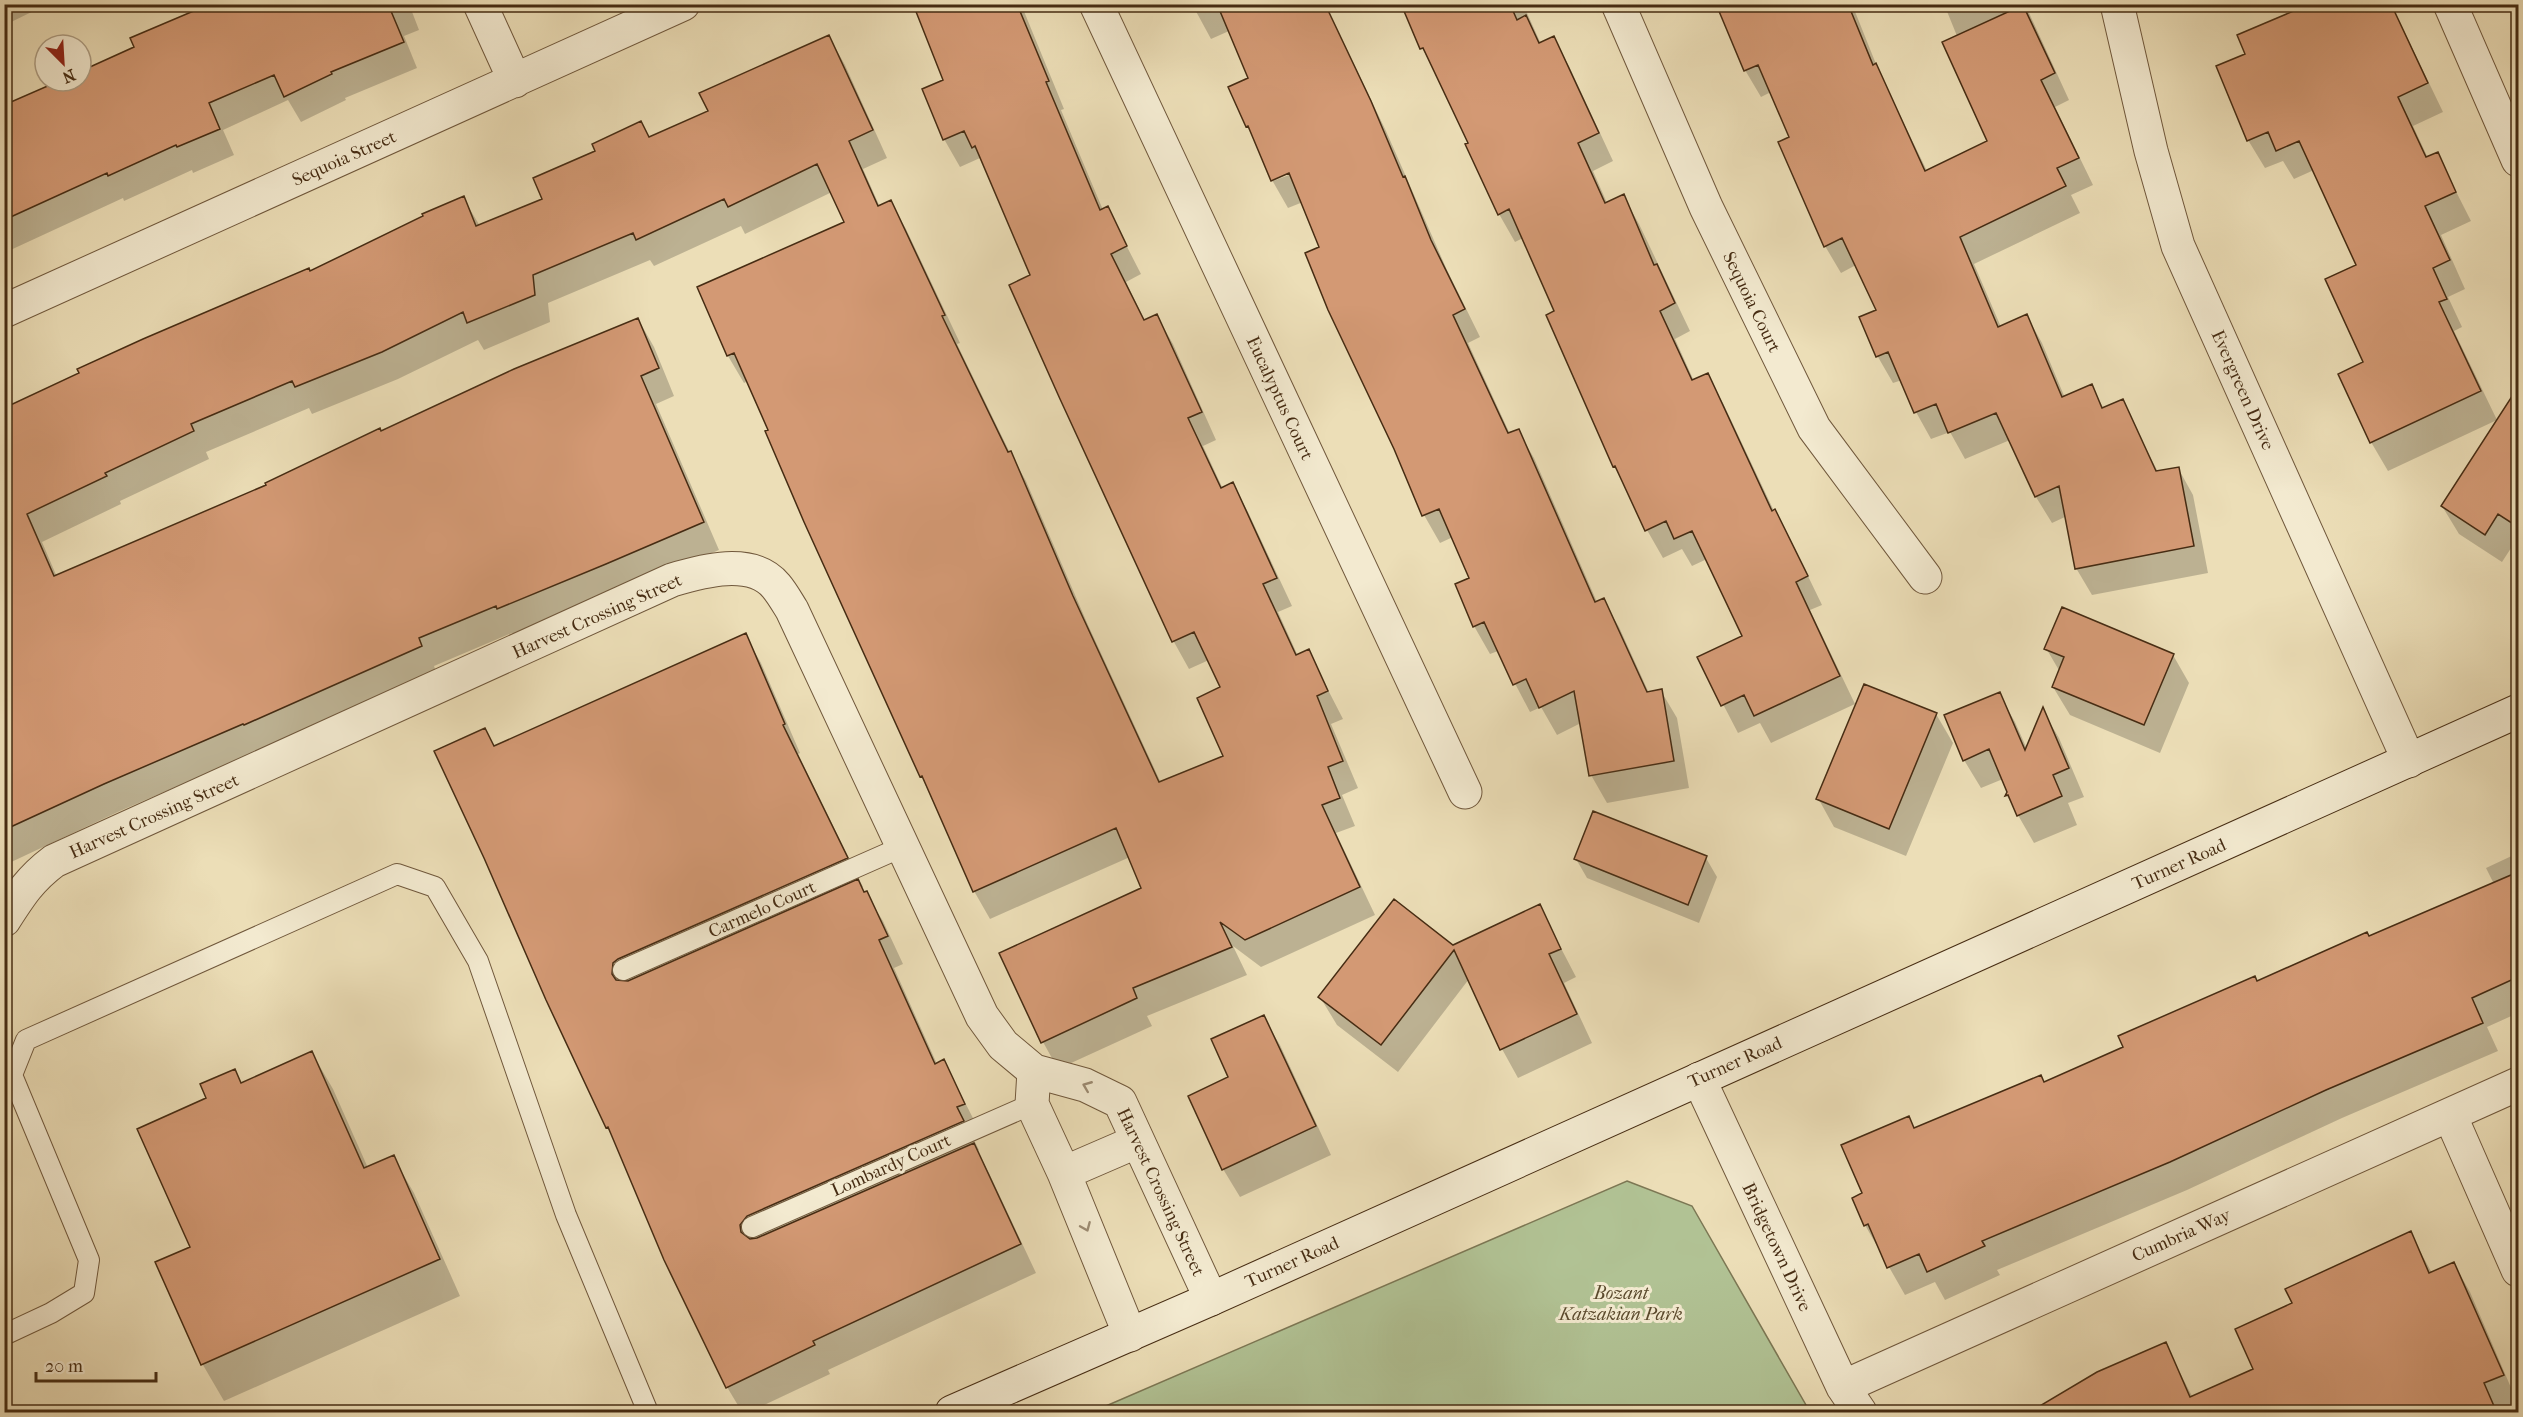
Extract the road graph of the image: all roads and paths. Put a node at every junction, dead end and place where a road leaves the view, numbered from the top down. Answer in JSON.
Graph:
{"nodes":[{"id":1,"x":480,"y":4,"type":"edge"},
{"id":2,"x":683,"y":4,"type":"edge"},
{"id":3,"x":1096,"y":4,"type":"edge"},
{"id":4,"x":1618,"y":4,"type":"edge"},
{"id":5,"x":2117,"y":4,"type":"edge"},
{"id":6,"x":2450,"y":4,"type":"edge"},
{"id":7,"x":515,"y":81,"type":"junction"},
{"id":8,"x":2518,"y":160,"type":"edge"},
{"id":9,"x":4,"y":311,"type":"edge"},
{"id":10,"x":1925,"y":577,"type":"dead end"},
{"id":11,"x":2518,"y":711,"type":"edge"},
{"id":12,"x":2409,"y":761,"type":"junction"},
{"id":13,"x":1464,"y":792,"type":"dead end"},
{"id":14,"x":902,"y":848,"type":"junction"},
{"id":15,"x":4,"y":920,"type":"edge"},
{"id":16,"x":623,"y":970,"type":"dead end"},
{"id":17,"x":1034,"y":1071,"type":"junction"},
{"id":18,"x":1699,"y":1078,"type":"junction"},
{"id":19,"x":2518,"y":1084,"type":"edge"},
{"id":20,"x":1032,"y":1104,"type":"junction"},
{"id":21,"x":2450,"y":1114,"type":"junction"},
{"id":22,"x":1138,"y":1141,"type":"junction"},
{"id":23,"x":1064,"y":1173,"type":"junction"},
{"id":24,"x":752,"y":1227,"type":"dead end"},
{"id":25,"x":2518,"y":1270,"type":"edge"},
{"id":26,"x":1211,"y":1299,"type":"junction"},
{"id":27,"x":4,"y":1335,"type":"edge"},
{"id":28,"x":1130,"y":1335,"type":"junction"},
{"id":29,"x":1851,"y":1400,"type":"edge"},
{"id":30,"x":648,"y":1413,"type":"edge"},
{"id":31,"x":952,"y":1413,"type":"edge"}],
"edges":[{"from":1,"to":7,"type":"street"},
{"from":2,"to":7,"type":"street","name":"Sequoia Street"},
{"from":3,"to":13,"type":"street","name":"Eucalyptus Court"},
{"from":4,"to":10,"type":"street","name":"Sequoia Court"},
{"from":5,"to":12,"type":"street","name":"Evergreen Drive"},
{"from":6,"to":8,"type":"street"},
{"from":7,"to":9,"type":"street","name":"Sequoia Street"},
{"from":11,"to":12,"type":"street","name":"Turner Road"},
{"from":12,"to":18,"type":"street","name":"Turner Road"},
{"from":14,"to":15,"type":"street","name":"Harvest Crossing Street"},
{"from":14,"to":16,"type":"lane","name":"Carmelo Court"},
{"from":14,"to":17,"type":"street","name":"Harvest Crossing Street"},
{"from":17,"to":20,"type":"street"},
{"from":22,"to":17,"type":"street","name":"Harvest Crossing Street","one_way":true},
{"from":18,"to":26,"type":"street","name":"Turner Road"},
{"from":18,"to":29,"type":"street","name":"Bridgetown Drive"},
{"from":19,"to":21,"type":"street","name":"Cumbria Way"},
{"from":20,"to":23,"type":"street"},
{"from":20,"to":24,"type":"lane","name":"Lombardy Court"},
{"from":21,"to":25,"type":"street"},
{"from":21,"to":29,"type":"street","name":"Cumbria Way"},
{"from":22,"to":23,"type":"street"},
{"from":22,"to":26,"type":"street","name":"Harvest Crossing Street"},
{"from":23,"to":28,"type":"street","one_way":true},
{"from":26,"to":28,"type":"street","name":"Turner Road"},
{"from":27,"to":30,"type":"lane"},
{"from":28,"to":31,"type":"street","name":"Turner Road"}]}
